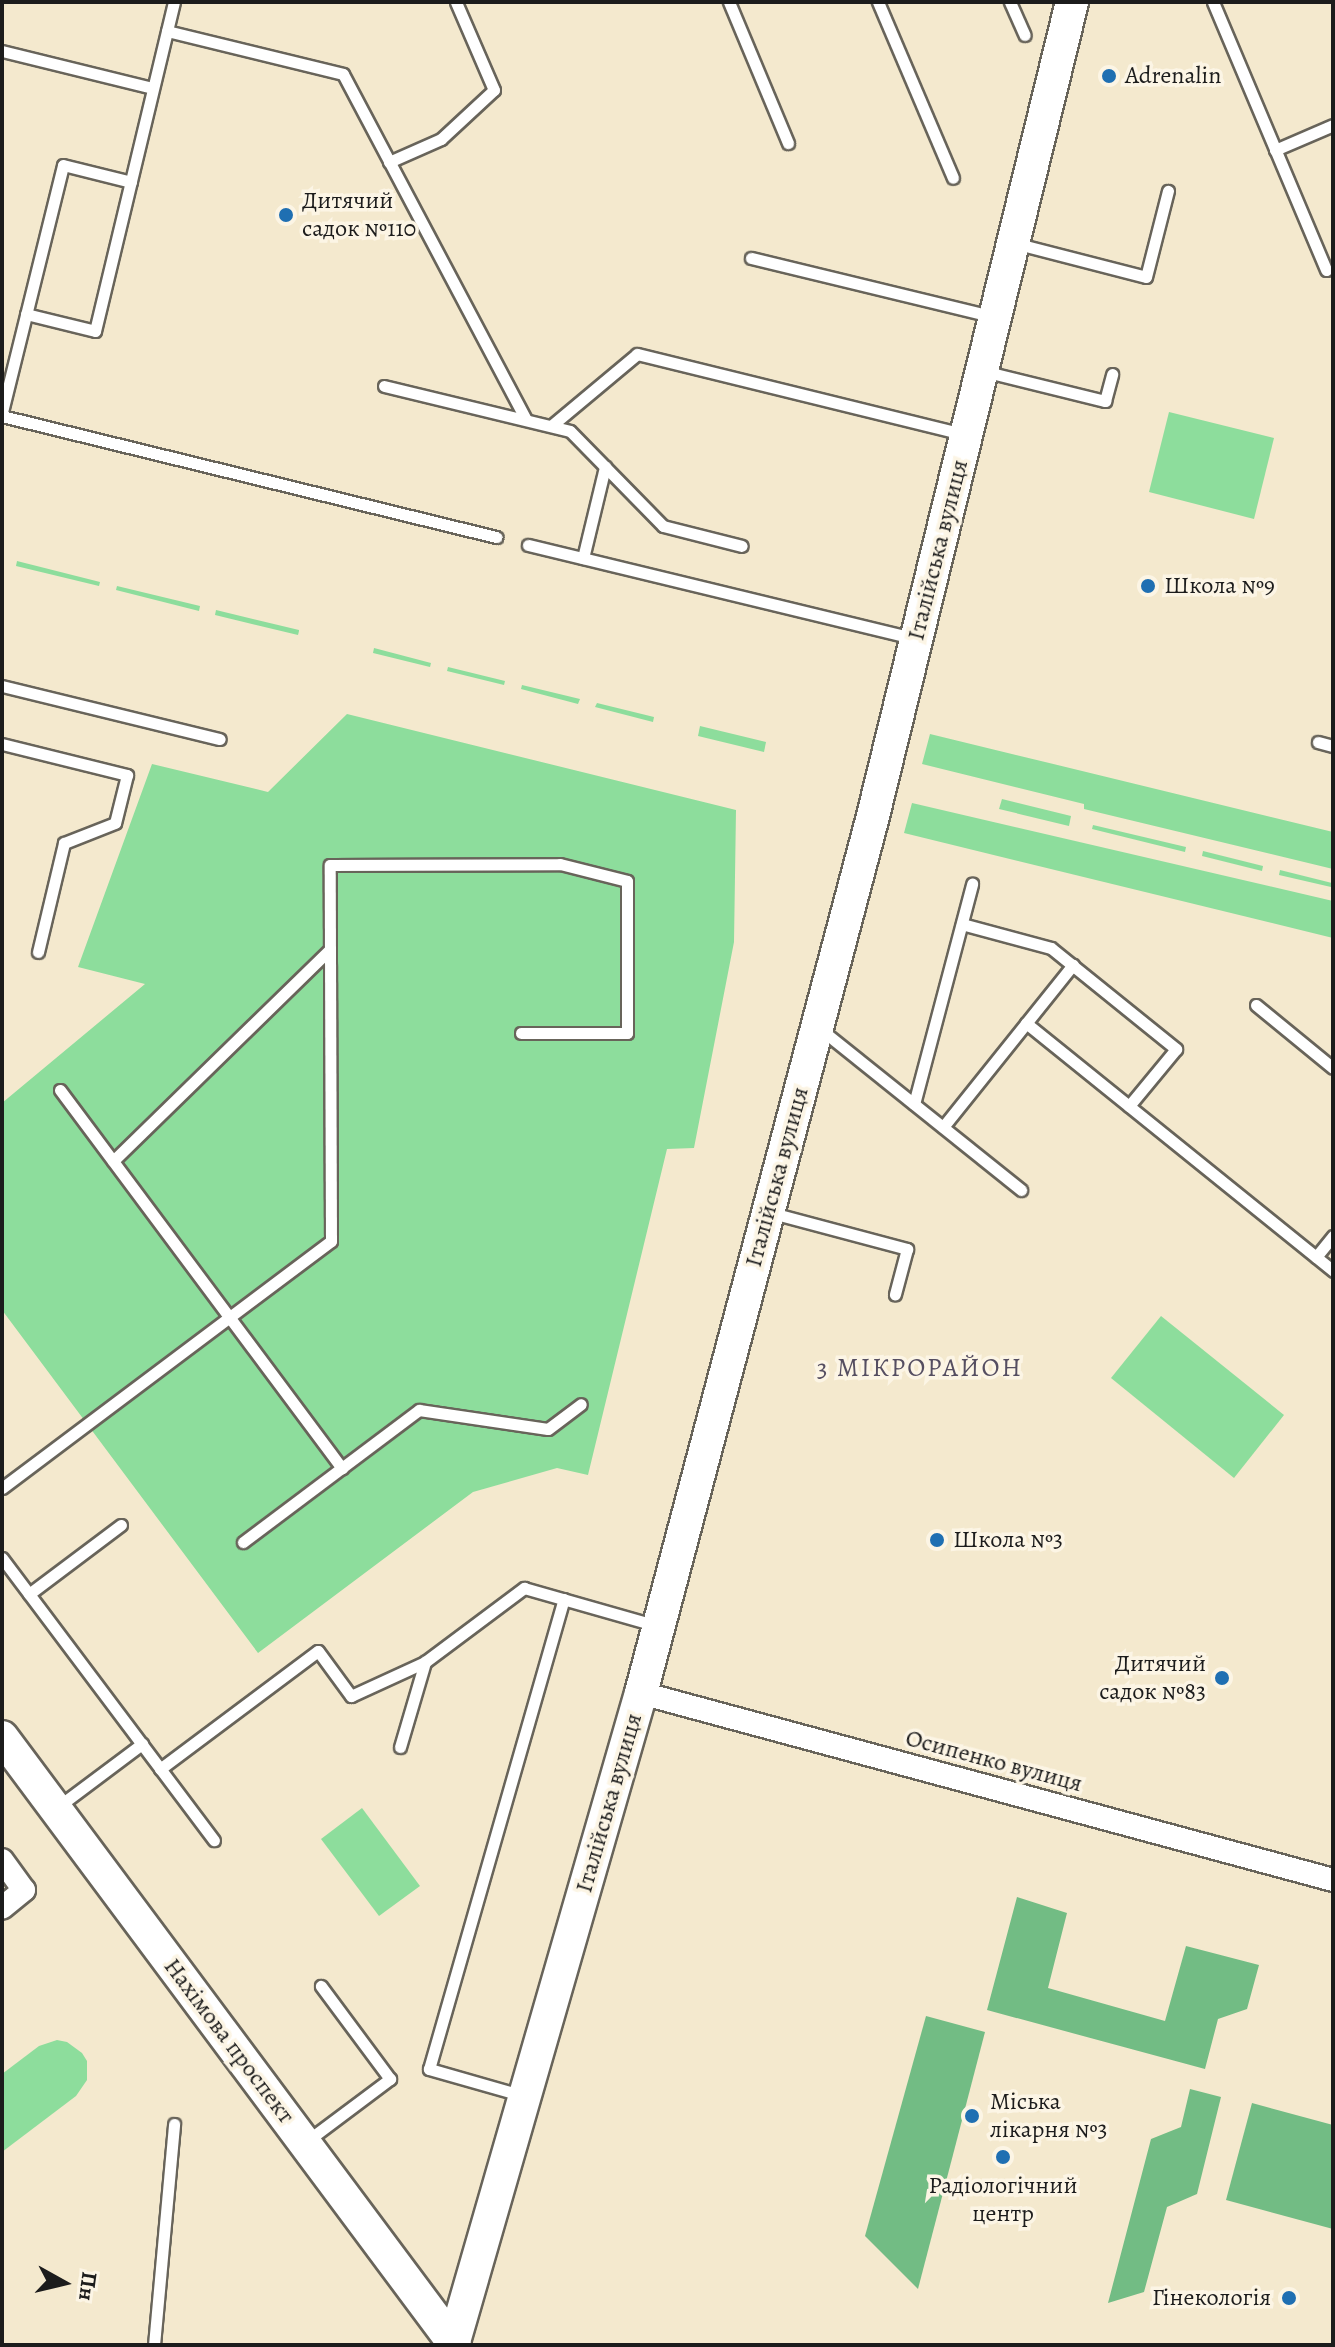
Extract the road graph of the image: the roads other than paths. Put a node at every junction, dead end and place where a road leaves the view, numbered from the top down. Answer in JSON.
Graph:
{"nodes":[{"id":1,"x":174,"y":2,"type":"edge"},
{"id":2,"x":456,"y":2,"type":"edge"},
{"id":3,"x":729,"y":2,"type":"edge"},
{"id":4,"x":878,"y":2,"type":"edge"},
{"id":5,"x":1010,"y":2,"type":"edge"},
{"id":6,"x":1072,"y":2,"type":"edge"},
{"id":7,"x":1213,"y":2,"type":"edge"},
{"id":8,"x":167,"y":31,"type":"junction"},
{"id":9,"x":1025,"y":35,"type":"dead end"},
{"id":10,"x":2,"y":51,"type":"edge"},
{"id":11,"x":153,"y":88,"type":"junction"},
{"id":12,"x":1333,"y":125,"type":"edge"},
{"id":13,"x":788,"y":143,"type":"dead end"},
{"id":14,"x":1275,"y":150,"type":"junction"},
{"id":15,"x":389,"y":162,"type":"junction"},
{"id":16,"x":953,"y":178,"type":"dead end"},
{"id":17,"x":131,"y":182,"type":"junction"},
{"id":18,"x":1168,"y":191,"type":"dead end"},
{"id":19,"x":1013,"y":243,"type":"junction"},
{"id":20,"x":751,"y":258,"type":"dead end"},
{"id":21,"x":1326,"y":270,"type":"dead end"},
{"id":22,"x":26,"y":314,"type":"junction"},
{"id":23,"x":995,"y":317,"type":"junction"},
{"id":24,"x":982,"y":371,"type":"junction"},
{"id":25,"x":1112,"y":374,"type":"dead end"},
{"id":26,"x":384,"y":386,"type":"dead end"},
{"id":27,"x":2,"y":414,"type":"edge"},
{"id":28,"x":526,"y":420,"type":"junction"},
{"id":29,"x":551,"y":426,"type":"junction"},
{"id":30,"x":966,"y":435,"type":"junction"},
{"id":31,"x":605,"y":467,"type":"junction"},
{"id":32,"x":496,"y":537,"type":"dead end"},
{"id":33,"x":528,"y":545,"type":"dead end"},
{"id":34,"x":742,"y":546,"type":"dead end"},
{"id":35,"x":583,"y":558,"type":"junction"},
{"id":36,"x":916,"y":639,"type":"junction"},
{"id":37,"x":2,"y":686,"type":"edge"},
{"id":38,"x":220,"y":739,"type":"dead end"},
{"id":39,"x":1318,"y":742,"type":"dead end"},
{"id":40,"x":2,"y":744,"type":"edge"},
{"id":41,"x":1333,"y":746,"type":"edge"},
{"id":42,"x":972,"y":884,"type":"dead end"},
{"id":43,"x":962,"y":924,"type":"junction"},
{"id":44,"x":330,"y":949,"type":"junction"},
{"id":45,"x":38,"y":952,"type":"dead end"},
{"id":46,"x":1073,"y":965,"type":"junction"},
{"id":47,"x":1256,"y":1005,"type":"dead end"},
{"id":48,"x":1026,"y":1023,"type":"junction"},
{"id":49,"x":817,"y":1026,"type":"junction"},
{"id":50,"x":521,"y":1033,"type":"dead end"},
{"id":51,"x":1333,"y":1068,"type":"edge"},
{"id":52,"x":60,"y":1090,"type":"dead end"},
{"id":53,"x":914,"y":1104,"type":"junction"},
{"id":54,"x":1129,"y":1106,"type":"junction"},
{"id":55,"x":943,"y":1127,"type":"junction"},
{"id":56,"x":113,"y":1161,"type":"junction"},
{"id":57,"x":1021,"y":1190,"type":"dead end"},
{"id":58,"x":768,"y":1212,"type":"junction"},
{"id":59,"x":1333,"y":1236,"type":"edge"},
{"id":60,"x":1316,"y":1257,"type":"junction"},
{"id":61,"x":1333,"y":1271,"type":"edge"},
{"id":62,"x":895,"y":1294,"type":"dead end"},
{"id":63,"x":229,"y":1318,"type":"junction"},
{"id":64,"x":581,"y":1404,"type":"dead end"},
{"id":65,"x":342,"y":1468,"type":"junction"},
{"id":66,"x":2,"y":1488,"type":"edge"},
{"id":67,"x":121,"y":1525,"type":"dead end"},
{"id":68,"x":243,"y":1542,"type":"dead end"},
{"id":69,"x":2,"y":1558,"type":"edge"},
{"id":70,"x":29,"y":1594,"type":"junction"},
{"id":71,"x":564,"y":1599,"type":"junction"},
{"id":72,"x":658,"y":1626,"type":"junction"},
{"id":73,"x":425,"y":1662,"type":"junction"},
{"id":74,"x":641,"y":1693,"type":"junction"},
{"id":75,"x":2,"y":1737,"type":"edge"},
{"id":76,"x":142,"y":1744,"type":"junction"},
{"id":77,"x":400,"y":1747,"type":"dead end"},
{"id":78,"x":160,"y":1769,"type":"junction"},
{"id":79,"x":55,"y":1809,"type":"junction"},
{"id":80,"x":214,"y":1840,"type":"dead end"},
{"id":81,"x":2,"y":1860,"type":"edge"},
{"id":82,"x":1333,"y":1880,"type":"edge"},
{"id":83,"x":2,"y":1908,"type":"edge"},
{"id":84,"x":321,"y":1986,"type":"dead end"},
{"id":85,"x":524,"y":2096,"type":"junction"},
{"id":86,"x":174,"y":2124,"type":"dead end"},
{"id":87,"x":304,"y":2143,"type":"junction"},
{"id":88,"x":454,"y":2344,"type":"edge"},
{"id":89,"x":154,"y":2345,"type":"edge"}],
"edges":[{"from":1,"to":8,"type":"lane"},
{"from":2,"to":15,"type":"lane"},
{"from":3,"to":13,"type":"lane"},
{"from":4,"to":16,"type":"lane"},
{"from":5,"to":9,"type":"lane"},
{"from":6,"to":19,"type":"street","name":"Італійська вулиця"},
{"from":7,"to":14,"type":"lane"},
{"from":8,"to":11,"type":"lane"},
{"from":8,"to":15,"type":"lane"},
{"from":10,"to":11,"type":"lane"},
{"from":11,"to":17,"type":"lane"},
{"from":12,"to":14,"type":"lane"},
{"from":14,"to":21,"type":"lane"},
{"from":15,"to":28,"type":"lane"},
{"from":17,"to":22,"type":"lane"},
{"from":17,"to":22,"type":"lane"},
{"from":18,"to":19,"type":"lane"},
{"from":19,"to":23,"type":"street","name":"Італійська вулиця"},
{"from":20,"to":23,"type":"lane"},
{"from":22,"to":27,"type":"lane"},
{"from":23,"to":24,"type":"street","name":"Італійська вулиця"},
{"from":24,"to":25,"type":"lane"},
{"from":24,"to":30,"type":"street","name":"Італійська вулиця"},
{"from":26,"to":28,"type":"lane"},
{"from":27,"to":32,"type":"lane"},
{"from":28,"to":29,"type":"lane"},
{"from":29,"to":30,"type":"lane"},
{"from":29,"to":31,"type":"lane"},
{"from":30,"to":36,"type":"street","name":"Італійська вулиця"},
{"from":31,"to":34,"type":"lane"},
{"from":31,"to":35,"type":"lane"},
{"from":33,"to":35,"type":"lane"},
{"from":35,"to":36,"type":"lane"},
{"from":36,"to":49,"type":"street","name":"Італійська вулиця"},
{"from":37,"to":38,"type":"lane"},
{"from":39,"to":41,"type":"lane"},
{"from":40,"to":45,"type":"lane"},
{"from":42,"to":43,"type":"lane"},
{"from":43,"to":46,"type":"lane"},
{"from":43,"to":53,"type":"lane"},
{"from":44,"to":50,"type":"lane"},
{"from":44,"to":56,"type":"lane"},
{"from":44,"to":63,"type":"lane"},
{"from":46,"to":48,"type":"lane"},
{"from":46,"to":54,"type":"lane"},
{"from":47,"to":51,"type":"lane"},
{"from":48,"to":54,"type":"lane"},
{"from":48,"to":55,"type":"lane"},
{"from":49,"to":53,"type":"lane"},
{"from":49,"to":58,"type":"street","name":"Італійська вулиця"},
{"from":52,"to":56,"type":"lane"},
{"from":53,"to":55,"type":"lane"},
{"from":54,"to":60,"type":"lane"},
{"from":55,"to":57,"type":"lane"},
{"from":56,"to":63,"type":"lane"},
{"from":58,"to":62,"type":"lane"},
{"from":58,"to":72,"type":"street","name":"Італійська вулиця"},
{"from":59,"to":60,"type":"lane"},
{"from":60,"to":61,"type":"lane"},
{"from":63,"to":65,"type":"lane"},
{"from":63,"to":66,"type":"lane"},
{"from":64,"to":65,"type":"lane"},
{"from":65,"to":68,"type":"lane"},
{"from":67,"to":70,"type":"lane"},
{"from":69,"to":70,"type":"lane"},
{"from":70,"to":76,"type":"lane"},
{"from":71,"to":72,"type":"lane"},
{"from":71,"to":73,"type":"lane"},
{"from":71,"to":85,"type":"lane"},
{"from":72,"to":74,"type":"street","name":"Італійська вулиця"},
{"from":73,"to":77,"type":"lane"},
{"from":73,"to":78,"type":"lane"},
{"from":74,"to":82,"type":"street","name":"Осипенко вулиця"},
{"from":74,"to":85,"type":"street","name":"Італійська вулиця"},
{"from":75,"to":79,"type":"street","name":"Нахімова проспект"},
{"from":76,"to":78,"type":"lane"},
{"from":76,"to":79,"type":"lane"},
{"from":78,"to":80,"type":"lane"},
{"from":79,"to":87,"type":"street","name":"Нахімова проспект"},
{"from":81,"to":83,"type":"street"},
{"from":84,"to":87,"type":"lane"},
{"from":85,"to":88,"type":"street","name":"Італійська вулиця"},
{"from":86,"to":89,"type":"lane"},
{"from":87,"to":88,"type":"street","name":"Нахімова проспект"}]}
